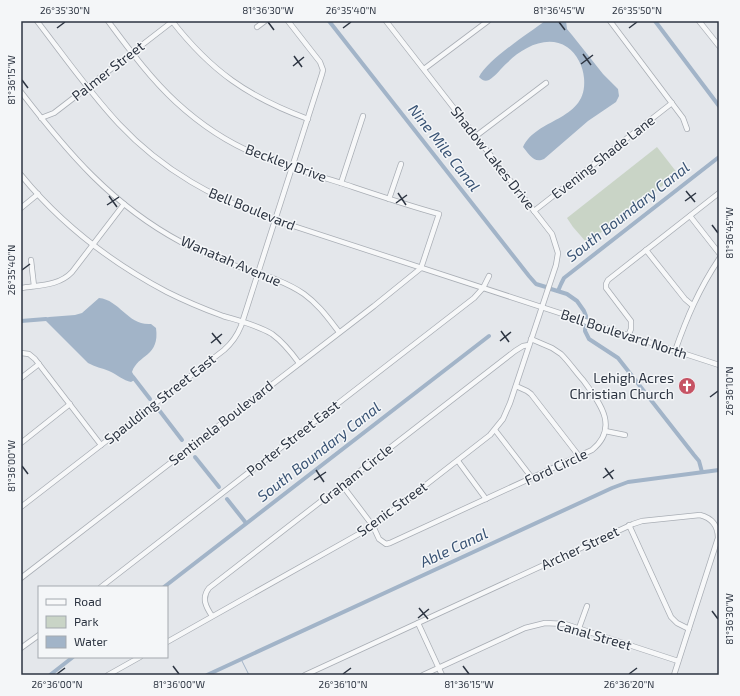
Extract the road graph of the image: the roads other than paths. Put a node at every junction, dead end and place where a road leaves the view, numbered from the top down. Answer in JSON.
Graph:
{"nodes":[{"id":1,"x":37,"y":21,"type":"edge"},
{"id":2,"x":108,"y":21,"type":"edge"},
{"id":3,"x":172,"y":21,"type":"edge"},
{"id":4,"x":265,"y":21,"type":"edge"},
{"id":5,"x":288,"y":21,"type":"edge"},
{"id":6,"x":386,"y":21,"type":"edge"},
{"id":7,"x":488,"y":21,"type":"edge"},
{"id":8,"x":610,"y":21,"type":"edge"},
{"id":9,"x":699,"y":21,"type":"edge"},
{"id":10,"x":257,"y":27,"type":"dead end"},
{"id":11,"x":719,"y":46,"type":"edge"},
{"id":12,"x":132,"y":52,"type":"junction"},
{"id":13,"x":424,"y":69,"type":"junction"},
{"id":14,"x":546,"y":82,"type":"dead end"},
{"id":15,"x":88,"y":87,"type":"junction"},
{"id":16,"x":21,"y":92,"type":"edge"},
{"id":17,"x":672,"y":103,"type":"junction"},
{"id":18,"x":363,"y":116,"type":"dead end"},
{"id":19,"x":41,"y":118,"type":"junction"},
{"id":20,"x":308,"y":119,"type":"junction"},
{"id":21,"x":687,"y":129,"type":"dead end"},
{"id":22,"x":476,"y":136,"type":"junction"},
{"id":23,"x":401,"y":164,"type":"dead end"},
{"id":24,"x":292,"y":167,"type":"junction"},
{"id":25,"x":21,"y":175,"type":"edge"},
{"id":26,"x":341,"y":183,"type":"junction"},
{"id":27,"x":719,"y":193,"type":"edge"},
{"id":28,"x":38,"y":194,"type":"junction"},
{"id":29,"x":389,"y":199,"type":"junction"},
{"id":30,"x":124,"y":204,"type":"junction"},
{"id":31,"x":21,"y":208,"type":"edge"},
{"id":32,"x":534,"y":211,"type":"junction"},
{"id":33,"x":690,"y":216,"type":"junction"},
{"id":34,"x":275,"y":220,"type":"junction"},
{"id":35,"x":93,"y":244,"type":"junction"},
{"id":36,"x":646,"y":250,"type":"junction"},
{"id":37,"x":719,"y":253,"type":"edge"},
{"id":38,"x":719,"y":259,"type":"edge"},
{"id":39,"x":31,"y":260,"type":"dead end"},
{"id":40,"x":421,"y":268,"type":"junction"},
{"id":41,"x":258,"y":273,"type":"junction"},
{"id":42,"x":489,"y":276,"type":"dead end"},
{"id":43,"x":34,"y":286,"type":"junction"},
{"id":44,"x":21,"y":288,"type":"edge"},
{"id":45,"x":483,"y":288,"type":"junction"},
{"id":46,"x":528,"y":303,"type":"joint"},
{"id":47,"x":692,"y":304,"type":"junction"},
{"id":48,"x":542,"y":308,"type":"junction"},
{"id":49,"x":242,"y":322,"type":"junction"},
{"id":50,"x":339,"y":332,"type":"junction"},
{"id":51,"x":628,"y":336,"type":"junction"},
{"id":52,"x":531,"y":339,"type":"junction"},
{"id":53,"x":529,"y":345,"type":"junction"},
{"id":54,"x":675,"y":351,"type":"junction"},
{"id":55,"x":21,"y":353,"type":"edge"},
{"id":56,"x":299,"y":363,"type":"junction"},
{"id":57,"x":39,"y":364,"type":"junction"},
{"id":58,"x":719,"y":365,"type":"edge"},
{"id":59,"x":21,"y":378,"type":"edge"},
{"id":60,"x":516,"y":386,"type":"junction"},
{"id":61,"x":70,"y":404,"type":"junction"},
{"id":62,"x":495,"y":430,"type":"junction"},
{"id":63,"x":605,"y":431,"type":"junction"},
{"id":64,"x":625,"y":435,"type":"dead end"},
{"id":65,"x":21,"y":442,"type":"edge"},
{"id":66,"x":102,"y":445,"type":"junction"},
{"id":67,"x":579,"y":456,"type":"junction"},
{"id":68,"x":458,"y":461,"type":"junction"},
{"id":69,"x":532,"y":478,"type":"junction"},
{"id":70,"x":342,"y":485,"type":"junction"},
{"id":71,"x":486,"y":499,"type":"junction"},
{"id":72,"x":21,"y":507,"type":"edge"},
{"id":73,"x":373,"y":526,"type":"junction"},
{"id":74,"x":629,"y":526,"type":"junction"},
{"id":75,"x":21,"y":578,"type":"edge"},
{"id":76,"x":103,"y":586,"type":"edge"},
{"id":77,"x":586,"y":606,"type":"dead end"},
{"id":78,"x":212,"y":616,"type":"junction"},
{"id":79,"x":418,"y":623,"type":"junction"},
{"id":80,"x":579,"y":628,"type":"junction"},
{"id":81,"x":689,"y":629,"type":"junction"},
{"id":82,"x":38,"y":636,"type":"edge"},
{"id":83,"x":168,"y":641,"type":"edge"},
{"id":84,"x":21,"y":648,"type":"edge"},
{"id":85,"x":138,"y":658,"type":"edge"},
{"id":86,"x":678,"y":661,"type":"junction"},
{"id":87,"x":439,"y":668,"type":"junction"},
{"id":88,"x":108,"y":675,"type":"edge"},
{"id":89,"x":305,"y":675,"type":"edge"},
{"id":90,"x":423,"y":675,"type":"edge"},
{"id":91,"x":442,"y":675,"type":"edge"},
{"id":92,"x":674,"y":675,"type":"edge"}],
"edges":[{"from":1,"to":15,"type":"street","name":"Bell Boulevard"},
{"from":2,"to":12,"type":"street","name":"Beckley Drive"},
{"from":3,"to":12,"type":"street","name":"Palmer Street"},
{"from":3,"to":20,"type":"street"},
{"from":4,"to":10,"type":"street"},
{"from":5,"to":20,"type":"street","name":"Spaulding Street East"},
{"from":6,"to":13,"type":"street","name":"Shadow Lakes Drive"},
{"from":7,"to":13,"type":"street"},
{"from":8,"to":17,"type":"street"},
{"from":9,"to":11,"type":"street"},
{"from":12,"to":15,"type":"street","name":"Palmer Street"},
{"from":12,"to":24,"type":"street","name":"Beckley Drive"},
{"from":13,"to":22,"type":"street","name":"Shadow Lakes Drive"},
{"from":14,"to":22,"type":"street"},
{"from":15,"to":19,"type":"street","name":"Palmer Street"},
{"from":15,"to":34,"type":"street","name":"Bell Boulevard"},
{"from":16,"to":19,"type":"street","name":"Wanatah Avenue"},
{"from":17,"to":21,"type":"street"},
{"from":17,"to":32,"type":"street","name":"Evening Shade Lane"},
{"from":18,"to":26,"type":"street"},
{"from":19,"to":30,"type":"street","name":"Wanatah Avenue"},
{"from":20,"to":24,"type":"street","name":"Spaulding Street East"},
{"from":22,"to":32,"type":"street","name":"Shadow Lakes Drive"},
{"from":23,"to":29,"type":"street"},
{"from":24,"to":26,"type":"street","name":"Beckley Drive"},
{"from":24,"to":34,"type":"street","name":"Spaulding Street East"},
{"from":25,"to":28,"type":"street"},
{"from":26,"to":29,"type":"street","name":"Beckley Drive"},
{"from":27,"to":33,"type":"street"},
{"from":28,"to":31,"type":"street"},
{"from":28,"to":35,"type":"street"},
{"from":29,"to":40,"type":"street","name":"Beckley Drive"},
{"from":30,"to":35,"type":"street"},
{"from":30,"to":41,"type":"street","name":"Wanatah Avenue"},
{"from":32,"to":48,"type":"street","name":"Shadow Lakes Drive"},
{"from":33,"to":36,"type":"street"},
{"from":33,"to":37,"type":"street"},
{"from":34,"to":40,"type":"street","name":"Bell Boulevard"},
{"from":34,"to":41,"type":"street","name":"Spaulding Street East"},
{"from":35,"to":43,"type":"street"},
{"from":35,"to":49,"type":"street"},
{"from":36,"to":47,"type":"street"},
{"from":36,"to":51,"type":"street"},
{"from":38,"to":47,"type":"street"},
{"from":39,"to":43,"type":"street"},
{"from":40,"to":45,"type":"street","name":"Bell Boulevard"},
{"from":40,"to":50,"type":"street","name":"Sentinela Boulevard"},
{"from":41,"to":49,"type":"street","name":"Spaulding Street East"},
{"from":41,"to":50,"type":"street","name":"Wanatah Avenue"},
{"from":42,"to":45,"type":"street","name":"Porter Street East"},
{"from":43,"to":44,"type":"street"},
{"from":45,"to":46,"type":"street","name":"Bell Boulevard"},
{"from":45,"to":76,"type":"street","name":"Porter Street East"},
{"from":46,"to":48,"type":"street","name":"Bell Boulevard North"},
{"from":47,"to":54,"type":"street"},
{"from":48,"to":51,"type":"street","name":"Bell Boulevard North"},
{"from":48,"to":52,"type":"street","name":"Scenic Street"},
{"from":49,"to":56,"type":"street"},
{"from":49,"to":66,"type":"street","name":"Spaulding Street East"},
{"from":50,"to":56,"type":"street","name":"Sentinela Boulevard"},
{"from":51,"to":54,"type":"street","name":"Bell Boulevard North"},
{"from":52,"to":53,"type":"street","name":"Scenic Street"},
{"from":52,"to":63,"type":"street"},
{"from":53,"to":60,"type":"street","name":"Scenic Street"},
{"from":53,"to":70,"type":"street","name":"Graham Circle"},
{"from":54,"to":58,"type":"street","name":"Bell Boulevard North"},
{"from":55,"to":57,"type":"street"},
{"from":56,"to":75,"type":"street","name":"Sentinela Boulevard"},
{"from":57,"to":59,"type":"street"},
{"from":57,"to":61,"type":"street"},
{"from":60,"to":62,"type":"street","name":"Scenic Street"},
{"from":60,"to":67,"type":"street"},
{"from":61,"to":65,"type":"street"},
{"from":61,"to":66,"type":"street"},
{"from":62,"to":68,"type":"street","name":"Scenic Street"},
{"from":62,"to":69,"type":"street"},
{"from":63,"to":64,"type":"street"},
{"from":63,"to":67,"type":"street","name":"Ford Circle"},
{"from":66,"to":72,"type":"street","name":"Spaulding Street East"},
{"from":67,"to":69,"type":"street","name":"Ford Circle"},
{"from":68,"to":71,"type":"street"},
{"from":68,"to":73,"type":"street","name":"Scenic Street"},
{"from":69,"to":71,"type":"street","name":"Ford Circle"},
{"from":70,"to":73,"type":"street"},
{"from":70,"to":78,"type":"street","name":"Graham Circle"},
{"from":71,"to":73,"type":"street","name":"Ford Circle"},
{"from":73,"to":78,"type":"street","name":"Scenic Street"},
{"from":74,"to":79,"type":"street","name":"Archer Street"},
{"from":74,"to":81,"type":"street"},
{"from":74,"to":81,"type":"street","name":"Archer Street"},
{"from":77,"to":80,"type":"street"},
{"from":78,"to":83,"type":"street","name":"Scenic Street"},
{"from":79,"to":87,"type":"street"},
{"from":79,"to":89,"type":"street","name":"Archer Street"},
{"from":80,"to":86,"type":"street","name":"Canal Street"},
{"from":80,"to":87,"type":"street","name":"Canal Street"},
{"from":81,"to":86,"type":"street","name":"Archer Street"},
{"from":82,"to":84,"type":"street"},
{"from":85,"to":88,"type":"street"},
{"from":86,"to":92,"type":"street","name":"Archer Street"},
{"from":87,"to":90,"type":"street","name":"Canal Street"},
{"from":87,"to":91,"type":"street"}]}
